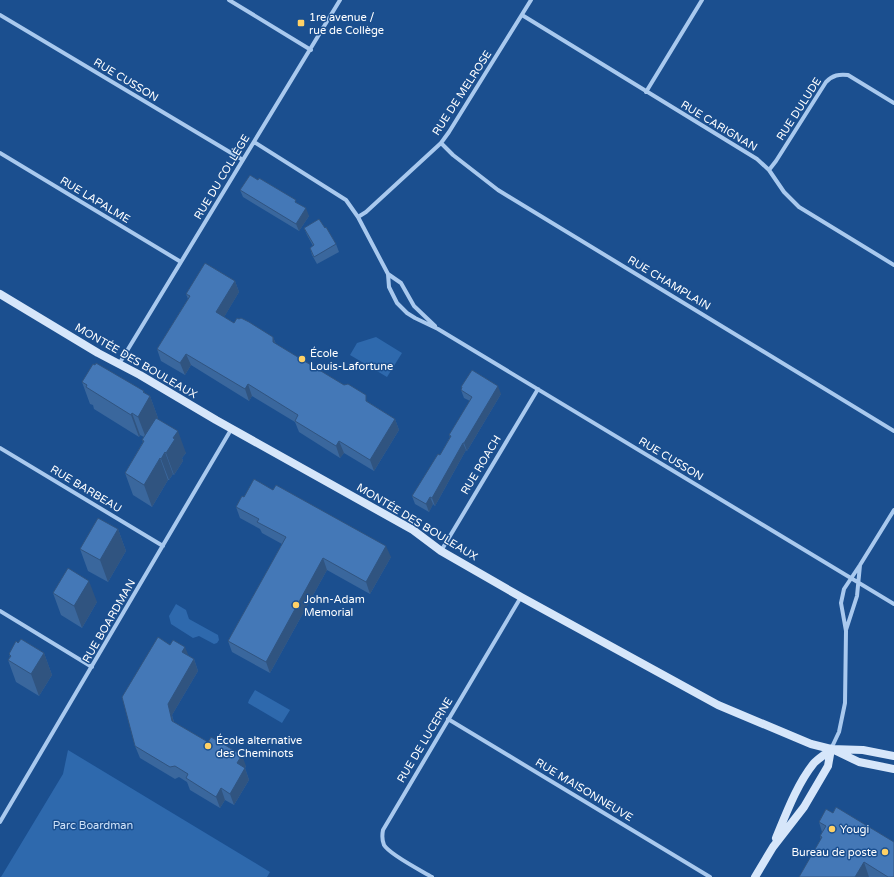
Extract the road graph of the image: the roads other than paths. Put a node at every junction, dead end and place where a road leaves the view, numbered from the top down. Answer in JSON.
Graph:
{"nodes":[{"id":1,"x":228,"y":0,"type":"edge"},
{"id":2,"x":340,"y":0,"type":"edge"},
{"id":3,"x":531,"y":0,"type":"edge"},
{"id":4,"x":702,"y":0,"type":"edge"},
{"id":5,"x":0,"y":15,"type":"edge"},
{"id":6,"x":522,"y":15,"type":"junction"},
{"id":7,"x":311,"y":50,"type":"junction"},
{"id":8,"x":646,"y":92,"type":"junction"},
{"id":9,"x":894,"y":103,"type":"edge"},
{"id":10,"x":254,"y":142,"type":"junction"},
{"id":11,"x":441,"y":143,"type":"junction"},
{"id":12,"x":0,"y":153,"type":"edge"},
{"id":13,"x":243,"y":160,"type":"junction"},
{"id":14,"x":769,"y":170,"type":"junction"},
{"id":15,"x":358,"y":217,"type":"junction"},
{"id":16,"x":181,"y":262,"type":"junction"},
{"id":17,"x":894,"y":265,"type":"edge"},
{"id":18,"x":388,"y":274,"type":"junction"},
{"id":19,"x":0,"y":294,"type":"edge"},
{"id":20,"x":438,"y":329,"type":"junction"},
{"id":21,"x":119,"y":364,"type":"junction"},
{"id":22,"x":538,"y":389,"type":"junction"},
{"id":23,"x":232,"y":428,"type":"junction"},
{"id":24,"x":894,"y":431,"type":"edge"},
{"id":25,"x":0,"y":448,"type":"edge"},
{"id":26,"x":894,"y":510,"type":"edge"},
{"id":27,"x":163,"y":546,"type":"junction"},
{"id":28,"x":440,"y":551,"type":"junction"},
{"id":29,"x":860,"y":565,"type":"junction"},
{"id":30,"x":850,"y":578,"type":"junction"},
{"id":31,"x":859,"y":583,"type":"junction"},
{"id":32,"x":521,"y":597,"type":"junction"},
{"id":33,"x":894,"y":604,"type":"edge"},
{"id":34,"x":0,"y":612,"type":"edge"},
{"id":35,"x":846,"y":631,"type":"junction"},
{"id":36,"x":92,"y":667,"type":"junction"},
{"id":37,"x":448,"y":719,"type":"junction"},
{"id":38,"x":831,"y":749,"type":"junction"},
{"id":39,"x":894,"y":756,"type":"edge"},
{"id":40,"x":894,"y":769,"type":"edge"},
{"id":41,"x":0,"y":822,"type":"edge"},
{"id":42,"x":773,"y":847,"type":"junction"},
{"id":43,"x":432,"y":877,"type":"edge"},
{"id":44,"x":710,"y":877,"type":"edge"},
{"id":45,"x":755,"y":877,"type":"edge"}],
"edges":[{"from":1,"to":7,"type":"street"},
{"from":2,"to":7,"type":"street","name":"RUE DU COLLÈGE"},
{"from":3,"to":6,"type":"street","name":"RUE DE MELROSE"},
{"from":4,"to":8,"type":"street"},
{"from":5,"to":13,"type":"street","name":"RUE CUSSON"},
{"from":6,"to":8,"type":"street","name":"RUE CARIGNAN"},
{"from":6,"to":11,"type":"street","name":"RUE DE MELROSE"},
{"from":7,"to":10,"type":"street","name":"RUE DU COLLÈGE"},
{"from":8,"to":14,"type":"street","name":"RUE CARIGNAN"},
{"from":9,"to":14,"type":"street","name":"RUE DULUDE"},
{"from":10,"to":13,"type":"street","name":"RUE DU COLLÈGE"},
{"from":10,"to":15,"type":"street","name":"RUE CUSSON"},
{"from":11,"to":15,"type":"street","name":"RUE DE MELROSE"},
{"from":11,"to":24,"type":"street","name":"RUE CHAMPLAIN"},
{"from":12,"to":16,"type":"street","name":"RUE LAPALME"},
{"from":13,"to":16,"type":"street","name":"RUE DU COLLÈGE"},
{"from":14,"to":17,"type":"street","name":"RUE CARIGNAN"},
{"from":15,"to":18,"type":"street","name":"RUE CUSSON"},
{"from":16,"to":21,"type":"street","name":"RUE DU COLLÈGE"},
{"from":18,"to":20,"type":"street","name":"RUE CUSSON"},
{"from":18,"to":20,"type":"street","name":"RUE CUSSON"},
{"from":19,"to":21,"type":"street","name":"MONTÉE DES BOULEAUX"},
{"from":20,"to":22,"type":"street","name":"RUE CUSSON"},
{"from":21,"to":23,"type":"street","name":"MONTÉE DES BOULEAUX"},
{"from":22,"to":28,"type":"street","name":"RUE ROACH"},
{"from":22,"to":30,"type":"street","name":"RUE CUSSON"},
{"from":23,"to":27,"type":"street","name":"RUE BOARDMAN"},
{"from":23,"to":28,"type":"street","name":"MONTÉE DES BOULEAUX"},
{"from":25,"to":27,"type":"street","name":"RUE BARBEAU"},
{"from":26,"to":29,"type":"street"},
{"from":27,"to":36,"type":"street","name":"RUE BOARDMAN"},
{"from":28,"to":32,"type":"street","name":"MONTÉE DES BOULEAUX"},
{"from":29,"to":30,"type":"street"},
{"from":29,"to":31,"type":"street"},
{"from":30,"to":31,"type":"street","name":"RUE CUSSON"},
{"from":30,"to":35,"type":"street"},
{"from":31,"to":33,"type":"street","name":"RUE CUSSON"},
{"from":31,"to":35,"type":"street"},
{"from":32,"to":37,"type":"street","name":"RUE DE LUCERNE"},
{"from":32,"to":38,"type":"street","name":"MONTÉE DES BOULEAUX"},
{"from":34,"to":36,"type":"street"},
{"from":35,"to":38,"type":"street"},
{"from":36,"to":41,"type":"street","name":"RUE BOARDMAN"},
{"from":37,"to":43,"type":"street","name":"RUE DE LUCERNE"},
{"from":37,"to":44,"type":"street","name":"RUE MAISONNEUVE"},
{"from":38,"to":39,"type":"street","name":"MONTÉE DES BOULEAUX"},
{"from":38,"to":40,"type":"street","name":"MONTÉE DES BOULEAUX"},
{"from":38,"to":42,"type":"street"},
{"from":38,"to":42,"type":"street"},
{"from":42,"to":45,"type":"street"}]}
